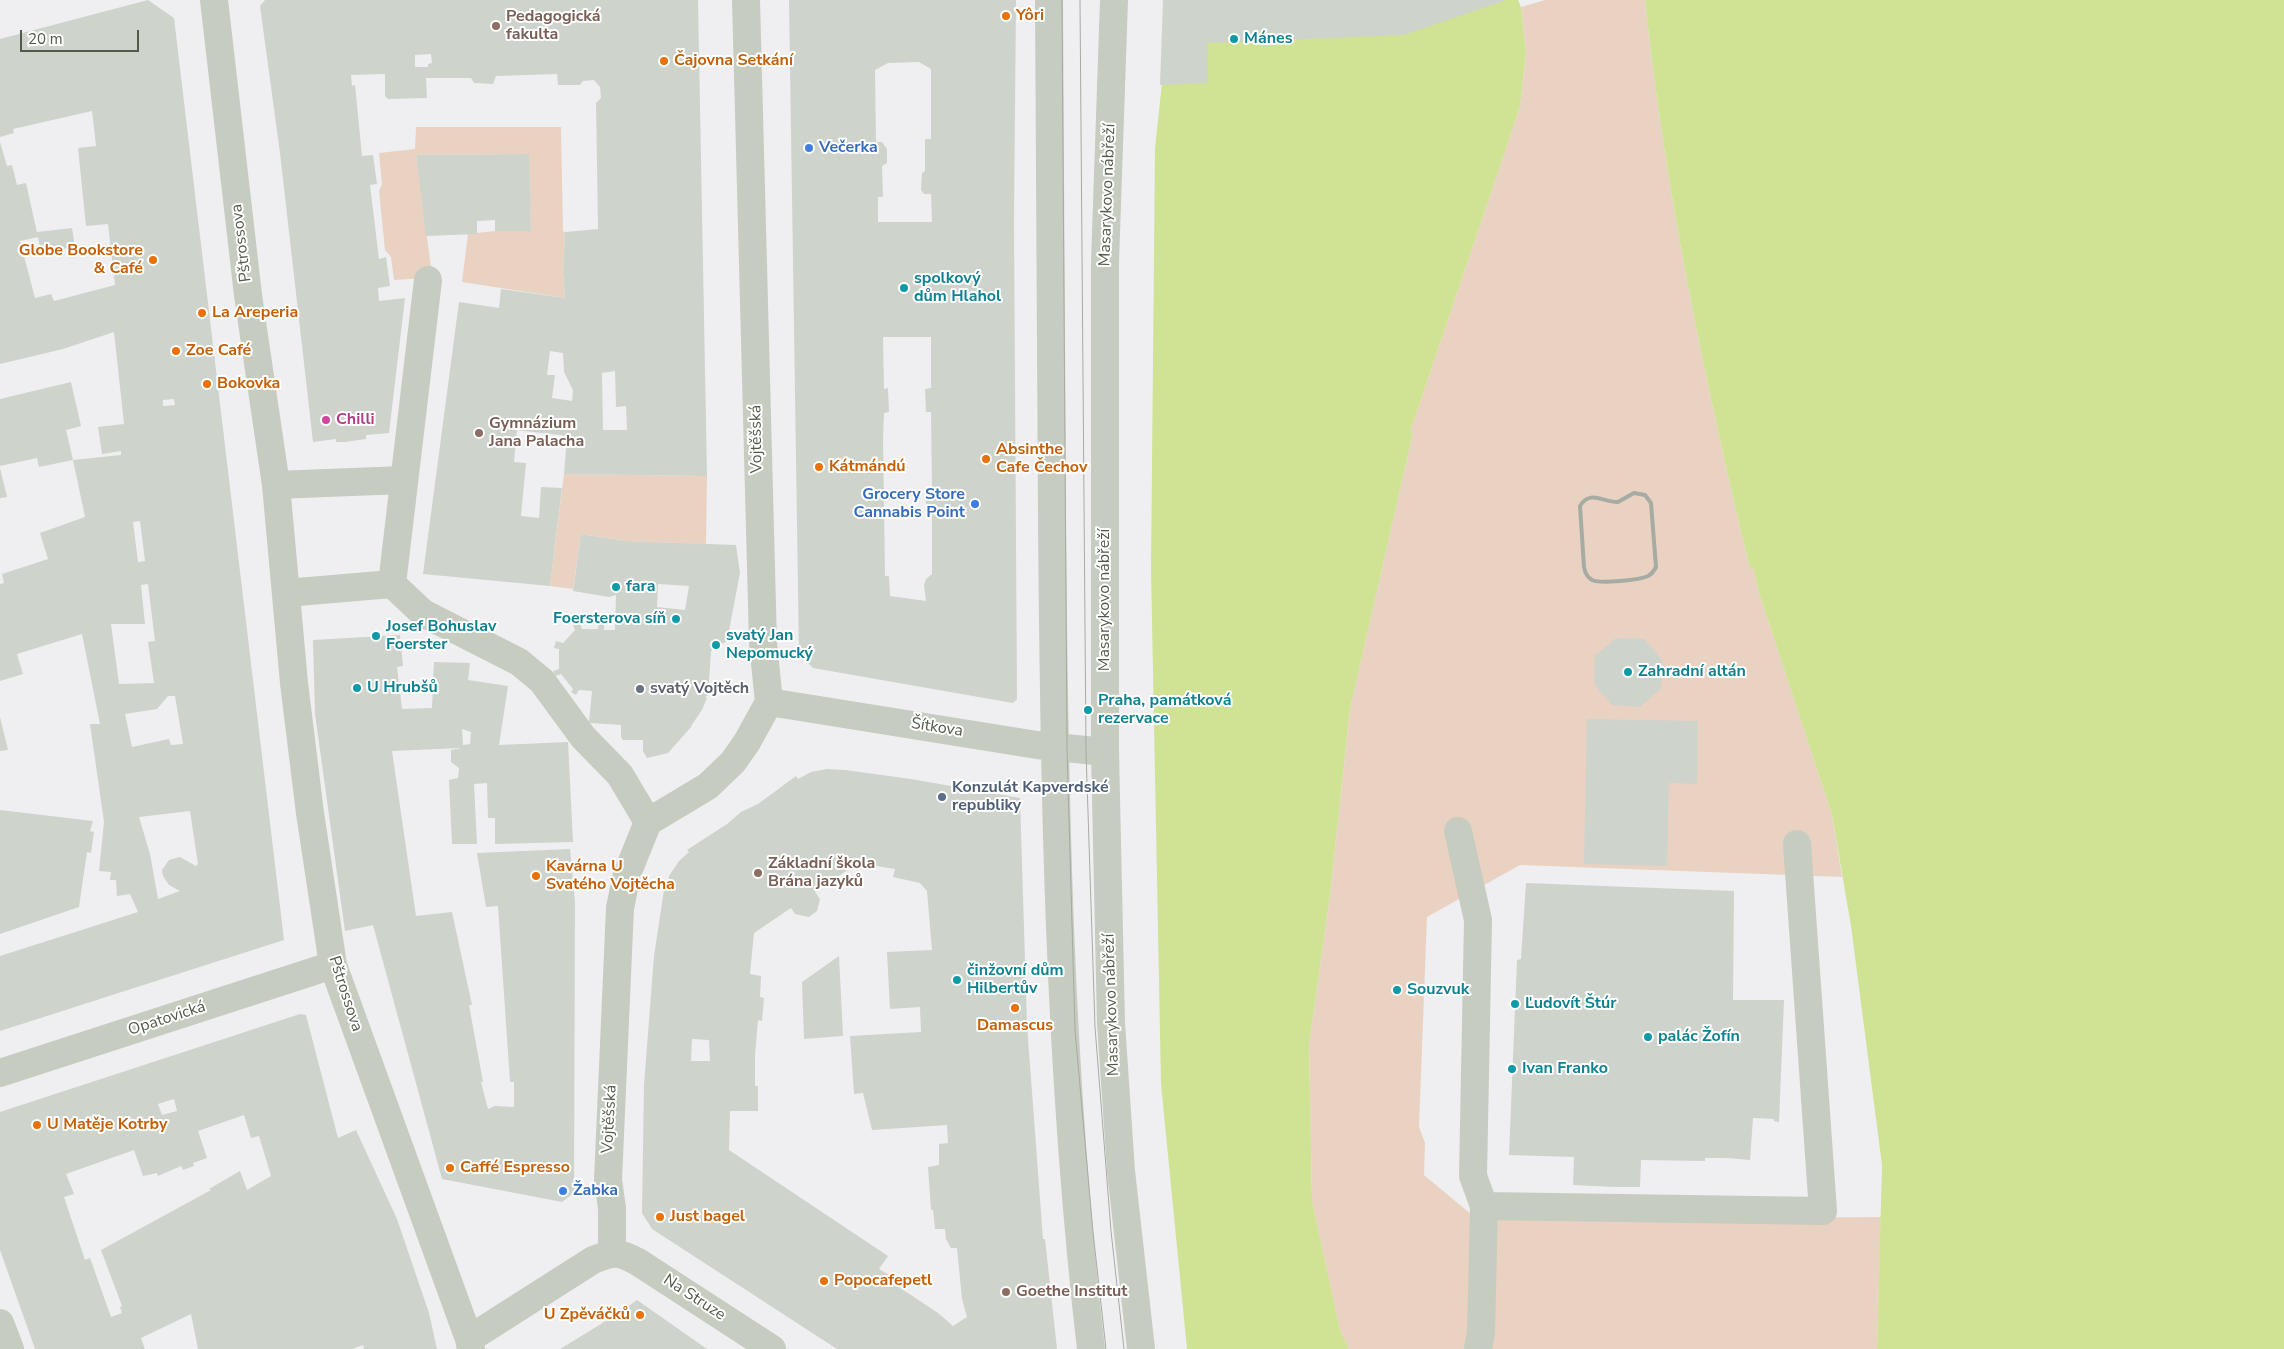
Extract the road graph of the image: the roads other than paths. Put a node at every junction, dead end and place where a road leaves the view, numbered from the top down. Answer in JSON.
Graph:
{"nodes":[{"id":1,"x":214,"y":0,"type":"edge"},
{"id":2,"x":746,"y":0,"type":"edge"},
{"id":3,"x":1049,"y":0,"type":"edge"},
{"id":4,"x":1114,"y":0,"type":"edge"},
{"id":5,"x":428,"y":280,"type":"dead end"},
{"id":6,"x":403,"y":480,"type":"junction"},
{"id":7,"x":276,"y":486,"type":"junction"},
{"id":8,"x":392,"y":584,"type":"junction"},
{"id":9,"x":286,"y":593,"type":"junction"},
{"id":10,"x":769,"y":702,"type":"junction"},
{"id":11,"x":1054,"y":747,"type":"junction"},
{"id":12,"x":1105,"y":752,"type":"junction"},
{"id":13,"x":648,"y":822,"type":"junction"},
{"id":14,"x":1458,"y":831,"type":"dead end"},
{"id":15,"x":1797,"y":844,"type":"dead end"},
{"id":16,"x":333,"y":965,"type":"junction"},
{"id":17,"x":0,"y":1073,"type":"edge"},
{"id":18,"x":1484,"y":1206,"type":"junction"},
{"id":19,"x":612,"y":1253,"type":"junction"},
{"id":20,"x":0,"y":1324,"type":"edge"},
{"id":21,"x":470,"y":1344,"type":"edge"},
{"id":22,"x":10,"y":1349,"type":"edge"},
{"id":23,"x":772,"y":1349,"type":"edge"},
{"id":24,"x":1091,"y":1349,"type":"edge"},
{"id":25,"x":1141,"y":1349,"type":"edge"},
{"id":26,"x":1478,"y":1349,"type":"edge"}],
"edges":[{"from":1,"to":7,"type":"street","name":"Pštrossova"},
{"from":2,"to":10,"type":"street","name":"Vojtěšská"},
{"from":3,"to":11,"type":"street"},
{"from":4,"to":12,"type":"street","name":"Masarykovo nábřeží"},
{"from":5,"to":6,"type":"street"},
{"from":6,"to":7,"type":"street"},
{"from":6,"to":8,"type":"street"},
{"from":7,"to":9,"type":"street","name":"Pštrossova"},
{"from":8,"to":9,"type":"street"},
{"from":8,"to":13,"type":"street"},
{"from":9,"to":16,"type":"street","name":"Pštrossova"},
{"from":10,"to":11,"type":"street","name":"Šítkova"},
{"from":10,"to":13,"type":"street"},
{"from":11,"to":12,"type":"street","name":"Šítkova"},
{"from":11,"to":24,"type":"street"},
{"from":12,"to":25,"type":"street","name":"Masarykovo nábřeží"},
{"from":13,"to":19,"type":"street","name":"Vojtěšská"},
{"from":14,"to":18,"type":"street"},
{"from":15,"to":18,"type":"street"},
{"from":16,"to":17,"type":"street","name":"Opatovická"},
{"from":16,"to":21,"type":"street","name":"Pštrossova"},
{"from":18,"to":26,"type":"street"},
{"from":19,"to":21,"type":"street"},
{"from":19,"to":23,"type":"street","name":"Na Struze"},
{"from":20,"to":22,"type":"street"}]}
